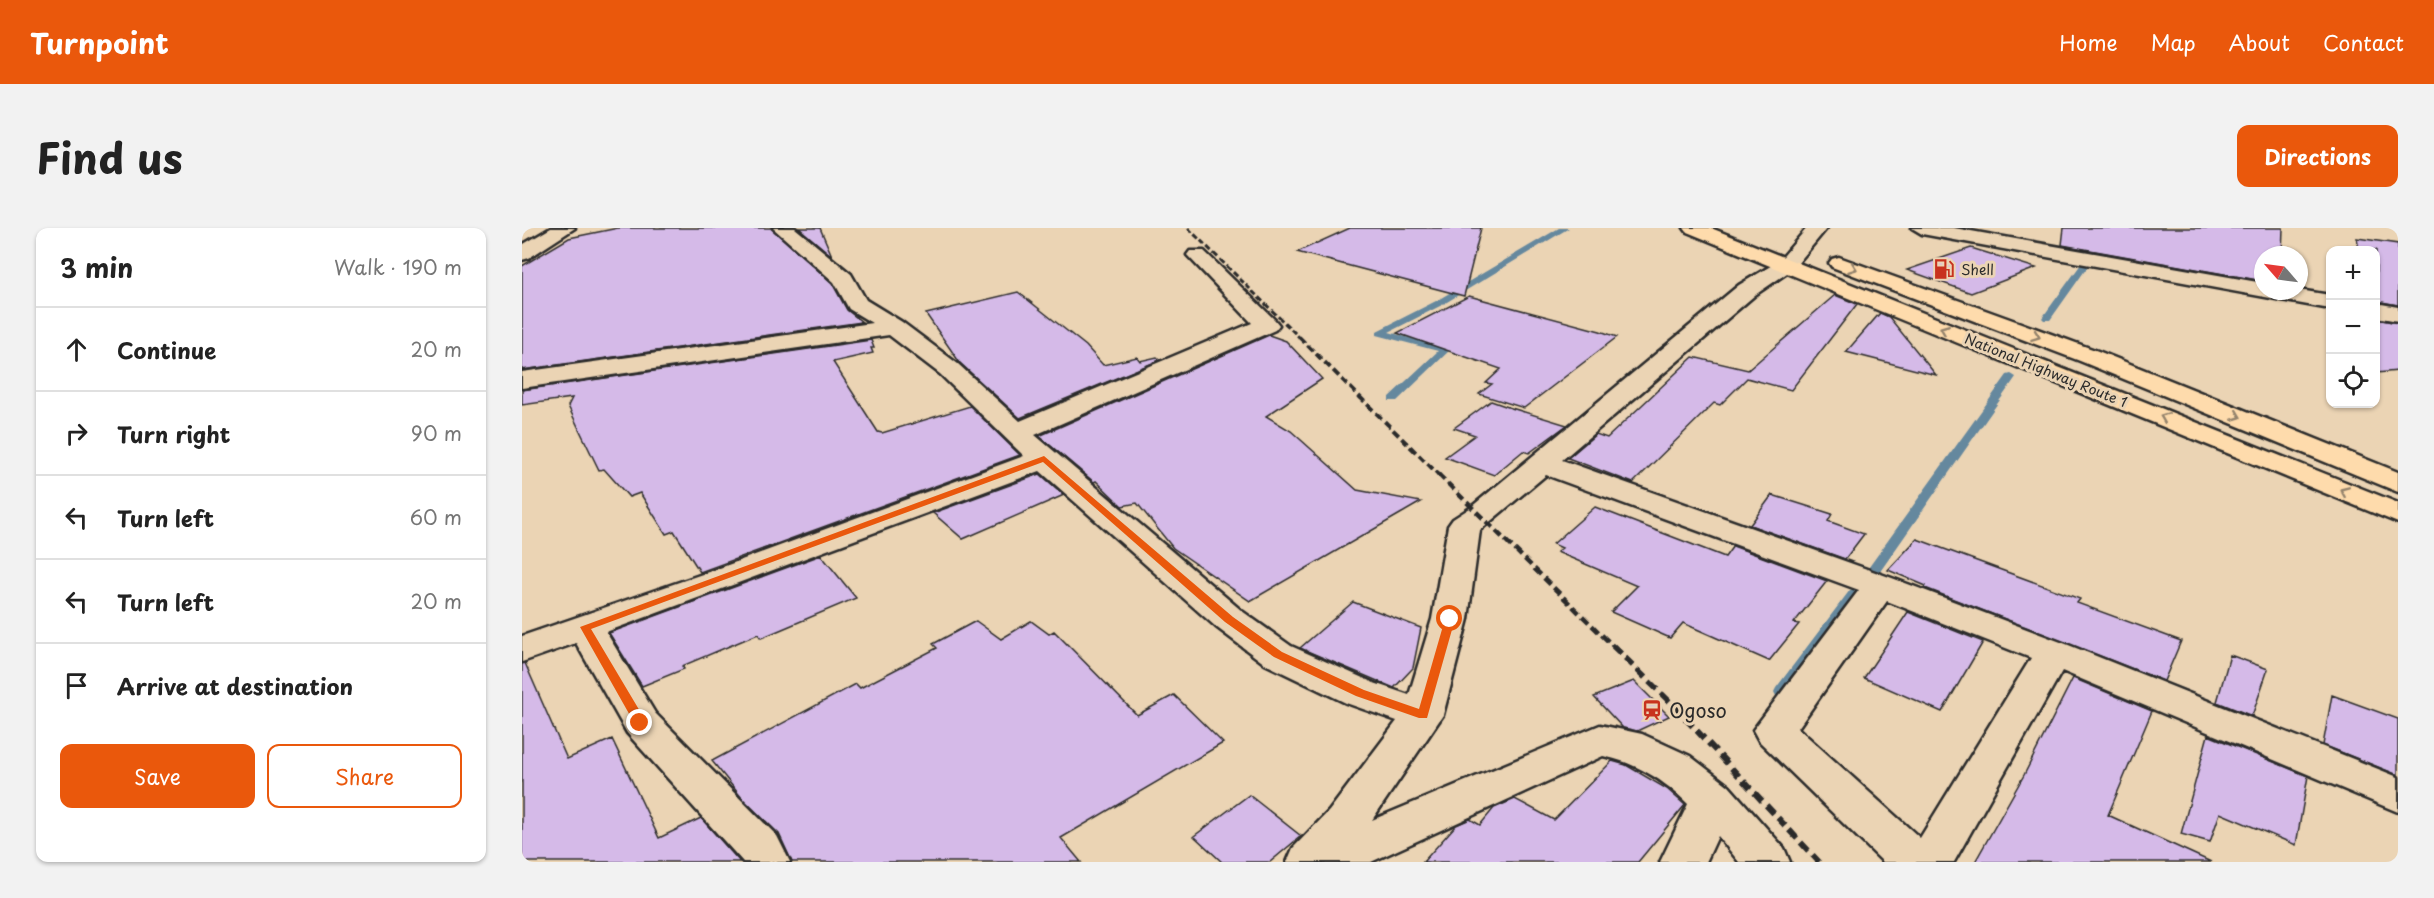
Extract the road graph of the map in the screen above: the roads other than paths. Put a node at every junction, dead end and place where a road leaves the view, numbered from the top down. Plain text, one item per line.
1 (783, 228) edge
2 (1694, 228) edge
3 (1817, 228) edge
4 (1922, 228) edge
5 (560, 231) edge
6 (522, 234) edge
7 (1787, 251) junction
8 (522, 254) edge
9 (1197, 255) dead end
10 (2254, 288) edge
11 (2308, 298) edge
12 (2326, 301) edge
13 (2380, 311) edge
14 (2398, 314) edge
15 (894, 327) junction
16 (522, 380) edge
17 (1018, 432) junction
18 (1044, 459) junction
19 (1541, 463) junction
20 (2398, 483) edge
21 (2398, 514) edge
22 (1880, 586) junction
23 (585, 627) junction
24 (522, 649) edge
25 (2053, 653) junction
26 (1423, 715) junction
27 (2398, 795) edge
28 (1713, 798) junction
29 (767, 862) edge
30 (1310, 862) edge
31 (1324, 862) edge
32 (1683, 862) edge
33 (1767, 862) edge
34 (1914, 862) edge
35 (1930, 862) edge

1 - 15 street
2 - 7 highway, National Highway Route 1
3 - 7 street
4 - 10 street
5 - 6 street
5 - 8 street
7 - 19 street
7 -> 20 highway, National Highway Route 1
21 -> 7 highway, National Highway Route 1
9 - 17 street
11 - 12 street
13 - 14 street
15 - 16 street
15 - 17 street
17 - 18 street
18 - 23 street
18 - 26 street
19 - 22 street
19 - 26 street
22 - 25 street
22 - 34 street
23 - 24 street
23 - 29 street
25 - 27 street
25 - 35 street
26 - 30 street
28 - 31 street
28 - 32 street
28 - 33 street

